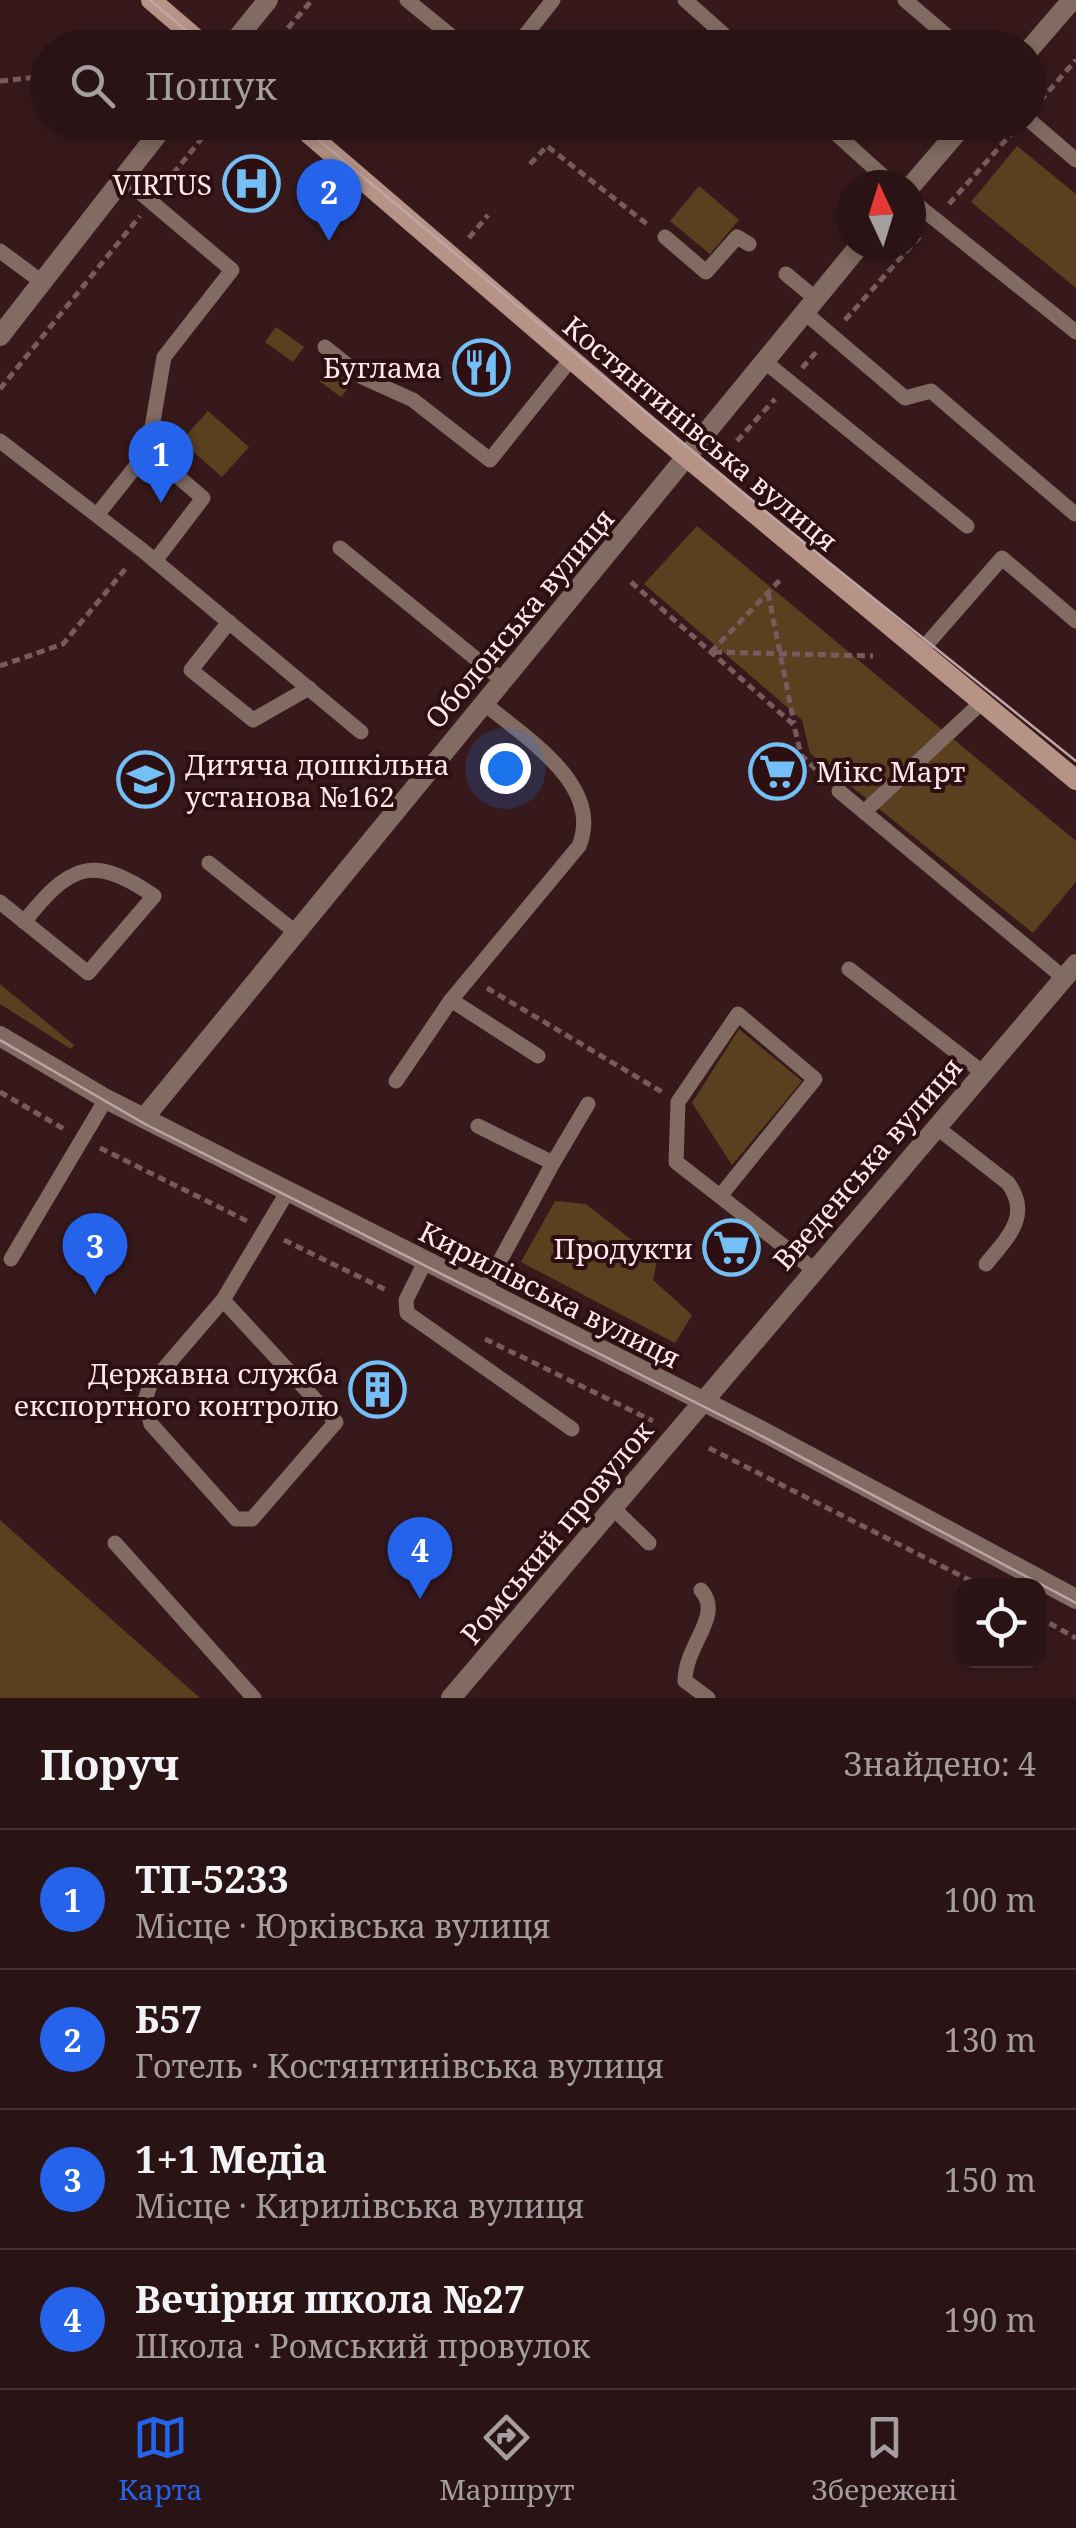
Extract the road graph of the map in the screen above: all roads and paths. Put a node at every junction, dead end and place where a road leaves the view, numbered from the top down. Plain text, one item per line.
1 (151, 0) edge
2 (268, 0) edge
3 (312, 0) edge
4 (408, 0) edge
5 (554, 0) edge
6 (685, 0) edge
7 (904, 0) edge
8 (1072, 0) edge
9 (186, 30) edge
10 (244, 30) edge
11 (286, 30) edge
12 (444, 30) edge
13 (530, 30) edge
14 (718, 30) edge
15 (939, 30) edge
16 (1046, 30) edge
17 (1076, 60) edge
18 (30, 78) edge
19 (0, 81) edge
20 (1046, 96) edge
21 (1046, 133) edge
22 (153, 140) edge
23 (201, 140) edge
24 (316, 140) edge
25 (843, 140) edge
26 (951, 140) edge
27 (1006, 140) edge
28 (1076, 160) edge
29 (530, 164) dead end
30 (876, 170) edge
31 (925, 170) edge
32 (123, 178) junction
33 (151, 202) junction
34 (926, 212) edge
35 (488, 215) dead end
36 (935, 220) junction
37 (664, 236) joint
38 (469, 238) dead end
39 (749, 244) dead end
40 (0, 250) edge
41 (847, 260) edge
42 (786, 274) dead end
43 (42, 282) junction
44 (809, 305) junction
45 (1076, 332) edge
46 (831, 335) junction
47 (0, 336) edge
48 (324, 348) dead end
49 (571, 360) junction
50 (764, 361) junction
51 (790, 382) junction
52 (0, 388) edge
53 (0, 441) edge
54 (736, 441) dead end
55 (148, 451) junction
56 (687, 458) junction
57 (98, 514) junction
58 (1075, 514) edge
59 (967, 526) dead end
60 (340, 548) dead end
61 (149, 555) junction
62 (780, 580) dead end
63 (631, 582) dead end
64 (768, 593) junction
65 (1076, 621) edge
66 (229, 622) junction
67 (711, 652) junction
68 (920, 652) junction
69 (780, 654) junction
70 (873, 656) dead end
71 (0, 666) edge
72 (502, 680) junction
73 (309, 688) junction
74 (484, 703) junction
75 (981, 703) junction
76 (794, 725) junction
77 (361, 732) dead end
78 (1076, 780) edge
79 (839, 791) joint
80 (864, 812) junction
81 (209, 864) dead end
82 (0, 902) edge
83 (24, 922) junction
84 (294, 931) junction
85 (848, 969) dead end
86 (1070, 971) edge
87 (470, 978) junction
88 (452, 1000) junction
89 (0, 1036) edge
90 (538, 1056) dead end
91 (982, 1072) junction
92 (396, 1081) dead end
93 (0, 1092) edge
94 (106, 1099) junction
95 (678, 1102) junction
96 (588, 1104) dead end
97 (144, 1118) junction
98 (478, 1126) dead end
99 (935, 1126) junction
100 (82, 1139) junction
101 (553, 1163) junction
102 (288, 1190) junction
103 (721, 1195) junction
104 (263, 1230) junction
105 (11, 1258) dead end
106 (424, 1262) junction
107 (986, 1264) dead end
108 (813, 1269) junction
109 (483, 1292) junction
110 (222, 1300) junction
111 (406, 1300) junction
112 (475, 1334) dead end
113 (701, 1400) junction
114 (653, 1421) dead end
115 (572, 1429) dead end
116 (709, 1448) dead end
117 (614, 1509) junction
118 (115, 1543) dead end
119 (649, 1543) dead end
120 (965, 1578) edge
121 (701, 1590) dead end
122 (1076, 1599) edge
123 (1046, 1621) edge
124 (1076, 1638) edge
125 (254, 1698) edge
126 (451, 1698) edge
127 (708, 1698) edge

1 - 9 main road
2 - 10 street
3 - 11 path
4 - 12 lane
5 - 13 lane
6 - 14 lane
7 - 15 lane
8 - 16 street
17 - 20 path
18 - 19 path
21 - 28 lane
22 - 32 street
23 - 33 path
24 - 49 main road, Костянтинівська вулиця
25 - 30 lane
26 - 31 street
27 - 36 path
29 - 37 path
32 - 33 lane
32 - 43 street
33 - 52 path
33 - 55 lane
34 - 36 lane
35 - 38 path
36 - 45 lane
36 - 46 path
37 - 39 lane
40 - 43 lane
41 - 44 street, Оболонська вулиця
42 - 44 lane
43 - 47 street
44 - 46 lane
44 - 50 street, Оболонська вулиця
46 - 51 path
46 - 58 lane
48 - 49 lane
49 - 56 main road, Костянтинівська вулиця
50 - 51 lane
50 - 56 street, Оболонська вулиця
51 - 54 path
51 - 59 lane
53 - 57 lane
55 - 57 lane
55 - 61 lane
56 - 68 main road, Костянтинівська вулиця
56 - 72 street, Оболонська вулиця
57 - 61 lane
60 - 72 lane
61 - 66 lane
61 - 71 path
62 - 64 path
63 - 67 path
64 - 67 path
64 - 69 path
65 - 68 lane
66 - 73 lane
66 - 73 lane
67 - 69 path
67 - 76 path
68 - 75 main road, Костянтинівська вулиця
69 - 70 path
69 - 76 path
72 - 74 street, Оболонська вулиця
73 - 77 lane
74 - 84 street, Оболонська вулиця
74 - 87 lane
75 - 78 main road, Костянтинівська вулиця
75 - 80 lane
76 - 79 path
79 - 80 lane
80 - 86 lane
81 - 84 lane
82 - 83 lane
83 - 83 lane
84 - 97 street, Оболонська вулиця
85 - 91 lane
86 - 91 street, Введенська вулиця
87 - 88 lane
87 - 95 path
88 - 90 lane
88 - 92 lane
89 - 94 street, Кирилівська вулиця
91 - 99 street, Введенська вулиця
93 - 100 path
94 - 97 street, Кирилівська вулиця
94 - 100 lane
95 - 103 lane
95 - 103 lane
96 - 101 lane
97 - 102 street, Кирилівська вулиця
98 - 101 lane
99 - 107 lane
99 - 108 street, Введенська вулиця
100 - 104 path
100 - 105 lane
101 - 109 lane
102 - 104 lane
102 - 106 street, Кирилівська вулиця
103 - 108 lane
104 - 110 lane
104 - 111 path
106 - 109 street, Кирилівська вулиця
106 - 111 lane
108 - 113 street, Введенська вулиця
109 - 113 street, Кирилівська вулиця
110 - 110 lane
111 - 115 lane
112 - 114 path
113 - 117 street, Ромський провулок
113 - 122 street, Кирилівська вулиця
116 - 120 path
117 - 119 lane
117 - 126 street, Ромський провулок
118 - 125 lane
121 - 127 lane
123 - 124 path

